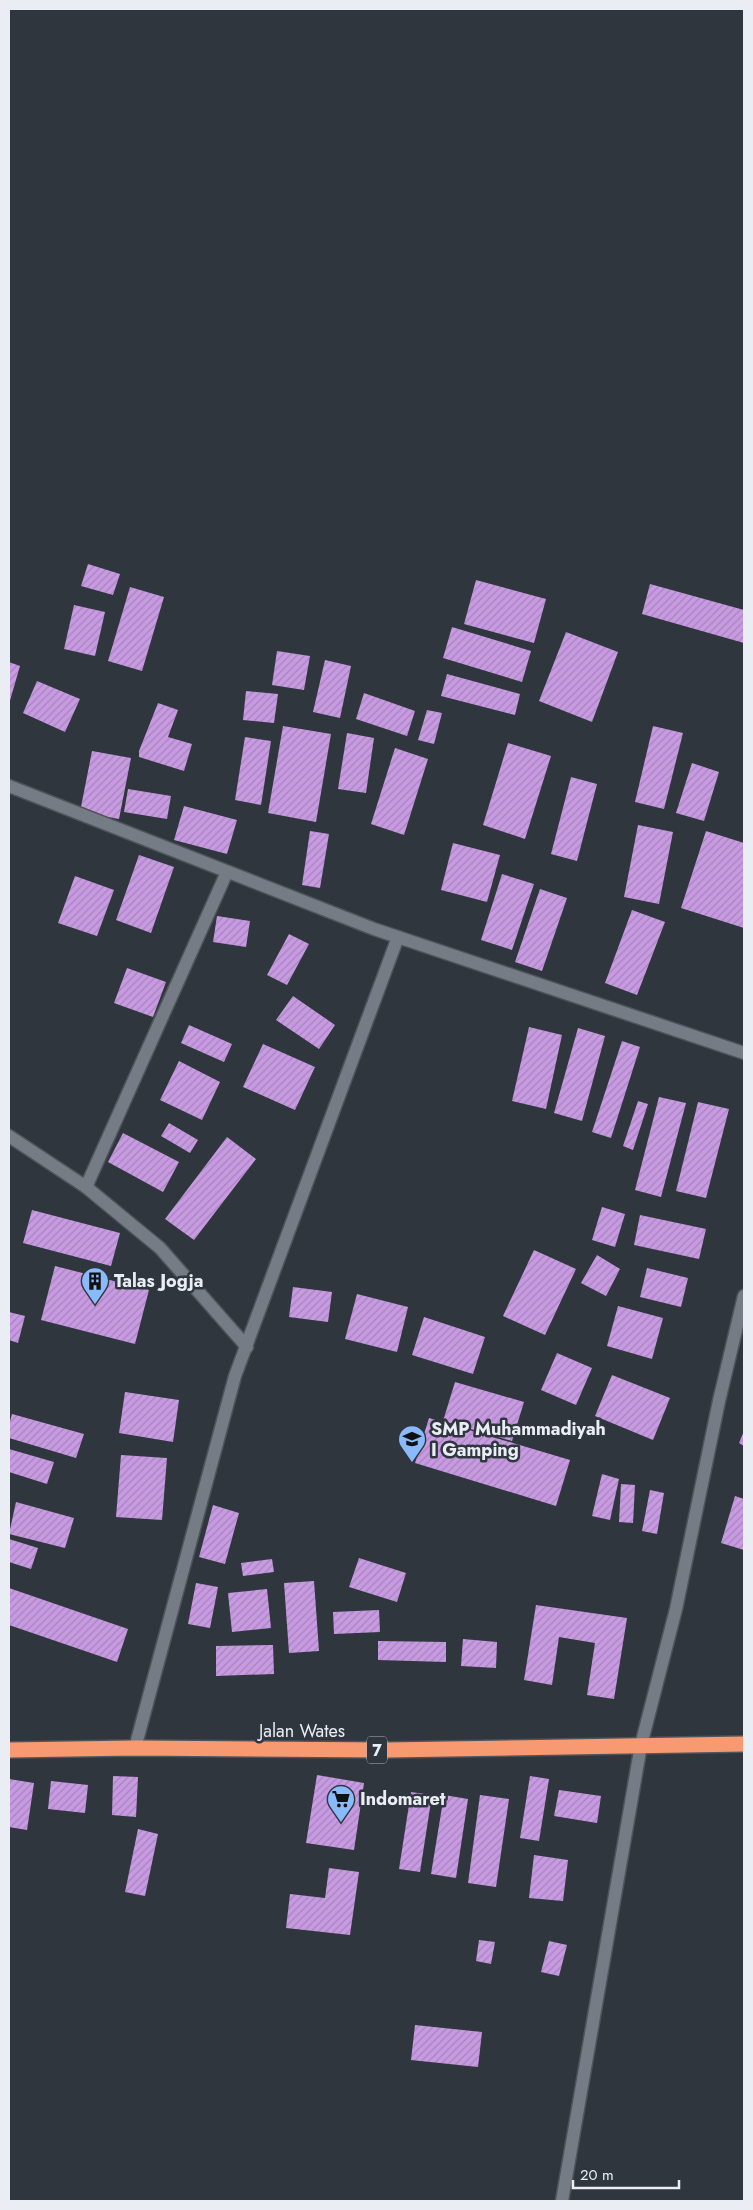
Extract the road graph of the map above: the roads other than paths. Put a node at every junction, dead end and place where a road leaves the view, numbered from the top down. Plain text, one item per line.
1 (9, 786) edge
2 (227, 872) junction
3 (398, 937) junction
4 (744, 1053) edge
5 (9, 1136) edge
6 (86, 1187) junction
7 (744, 1296) edge
8 (246, 1347) junction
9 (744, 1744) edge
10 (641, 1745) junction
11 (135, 1748) junction
12 (9, 1750) edge
13 (562, 2201) edge

1 - 2 street
2 - 3 street
2 - 6 street
3 - 4 street
3 - 8 street
5 - 6 street
6 - 8 street
7 - 10 street
8 - 11 street
9 - 10 highway, Jalan Wates / 7
10 - 11 highway, Jalan Wates / 7
10 - 13 street
11 - 12 highway, Jalan Wates / 7

